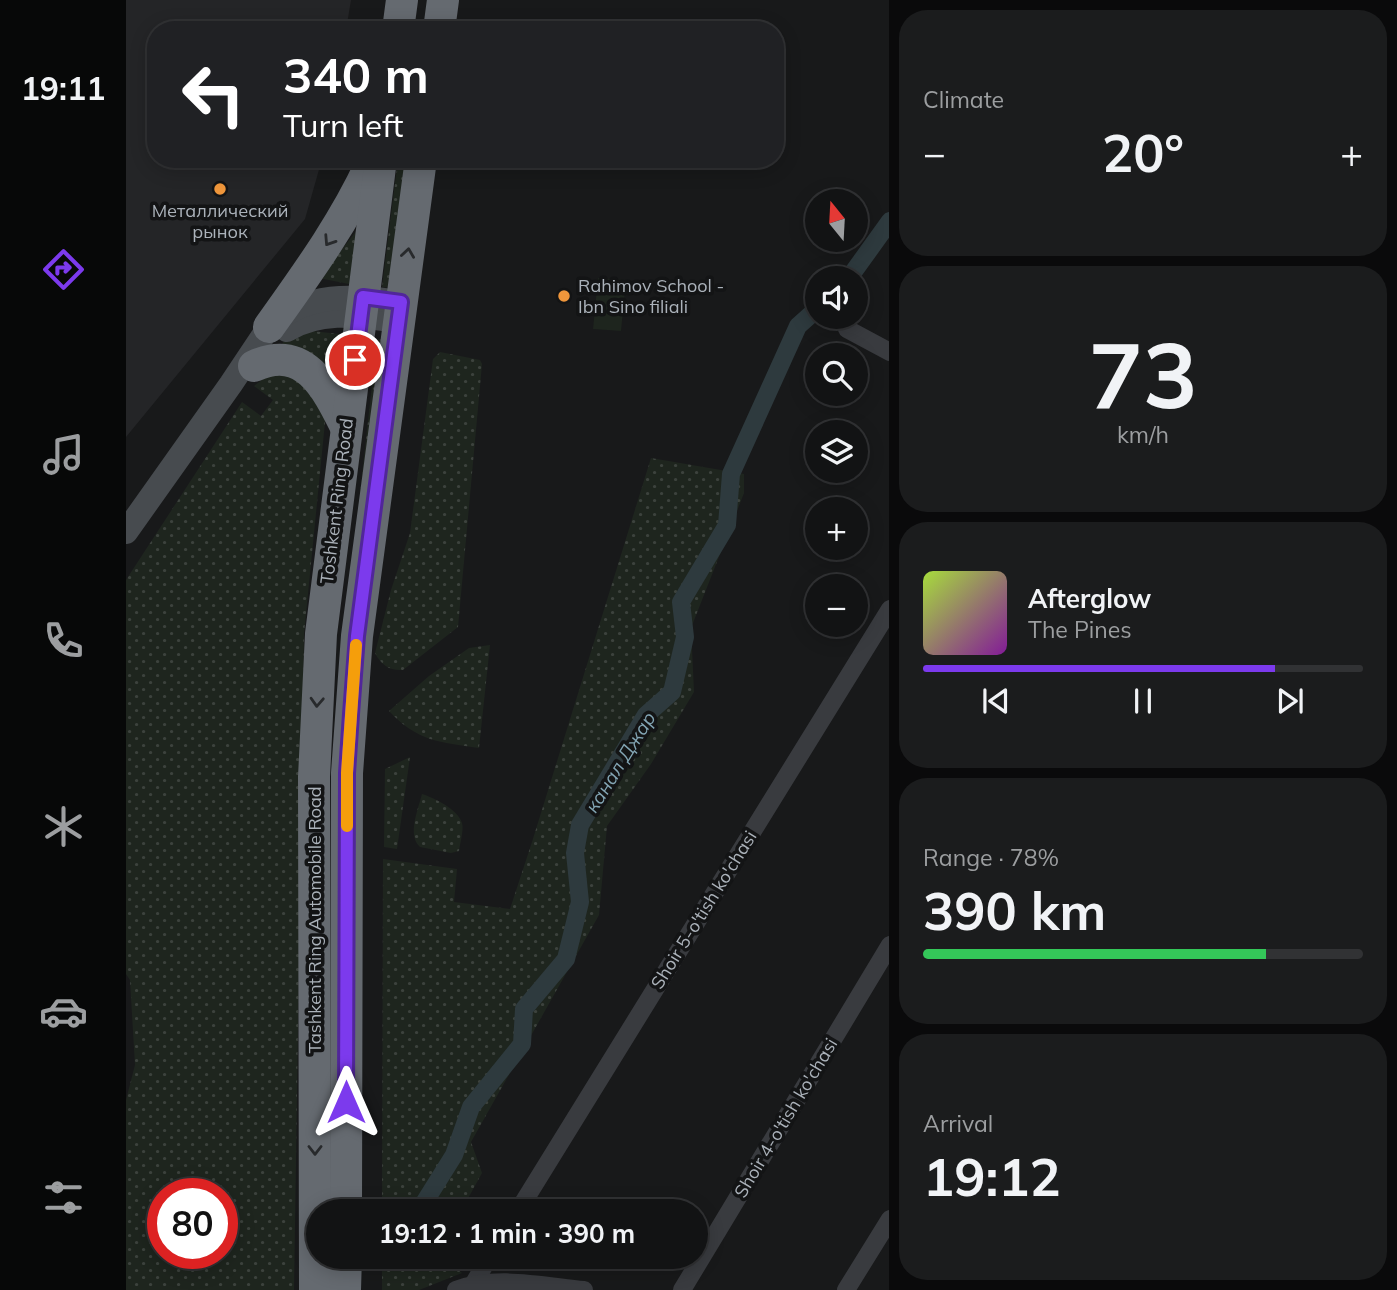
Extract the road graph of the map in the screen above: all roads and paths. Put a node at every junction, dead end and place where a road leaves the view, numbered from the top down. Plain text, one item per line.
1 (402, 0) edge
2 (443, 0) edge
3 (399, 21) edge
4 (440, 21) edge
5 (369, 168) edge
6 (380, 168) edge
7 (420, 168) edge
8 (362, 307) junction
9 (400, 312) junction
10 (269, 327) junction
11 (847, 329) dead end
12 (889, 351) edge
13 (254, 366) junction
14 (346, 427) junction
15 (126, 532) edge
16 (126, 548) edge
17 (889, 611) edge
18 (321, 634) junction
19 (357, 636) junction
20 (889, 947) edge
21 (346, 1199) edge
22 (525, 1199) edge
23 (889, 1221) edge
24 (346, 1269) edge
25 (482, 1269) edge
26 (474, 1283) junction
27 (316, 1290) edge
28 (345, 1290) edge
29 (456, 1290) edge
30 (584, 1290) edge
31 (682, 1290) edge
32 (846, 1290) edge

1 - 3 highway
2 - 4 highway
5 -> 10 highway
6 - 8 highway, Toshkent Ring Road
9 -> 7 highway, Tashkent Ring Automobile Road
8 - 9 main road
8 - 10 main road
8 - 13 main road
8 - 14 highway, Toshkent Ring Road
9 - 19 highway, Tashkent Ring Automobile Road
10 - 15 main road
11 - 12 street
13 - 14 highway
13 - 16 main road
14 - 18 highway, Toshkent Ring Road
17 - 22 street, Shoir 5-o'tish ko'chasi
18 - 19 highway
18 -> 27 highway, Tashkent Ring Automobile Road
19 - 21 highway, Tashkent Ring Automobile Road
20 - 31 street, Shoir 4-o'tish ko'chasi
23 - 32 street
24 - 28 highway
25 - 26 street
26 - 29 street
26 - 30 street

